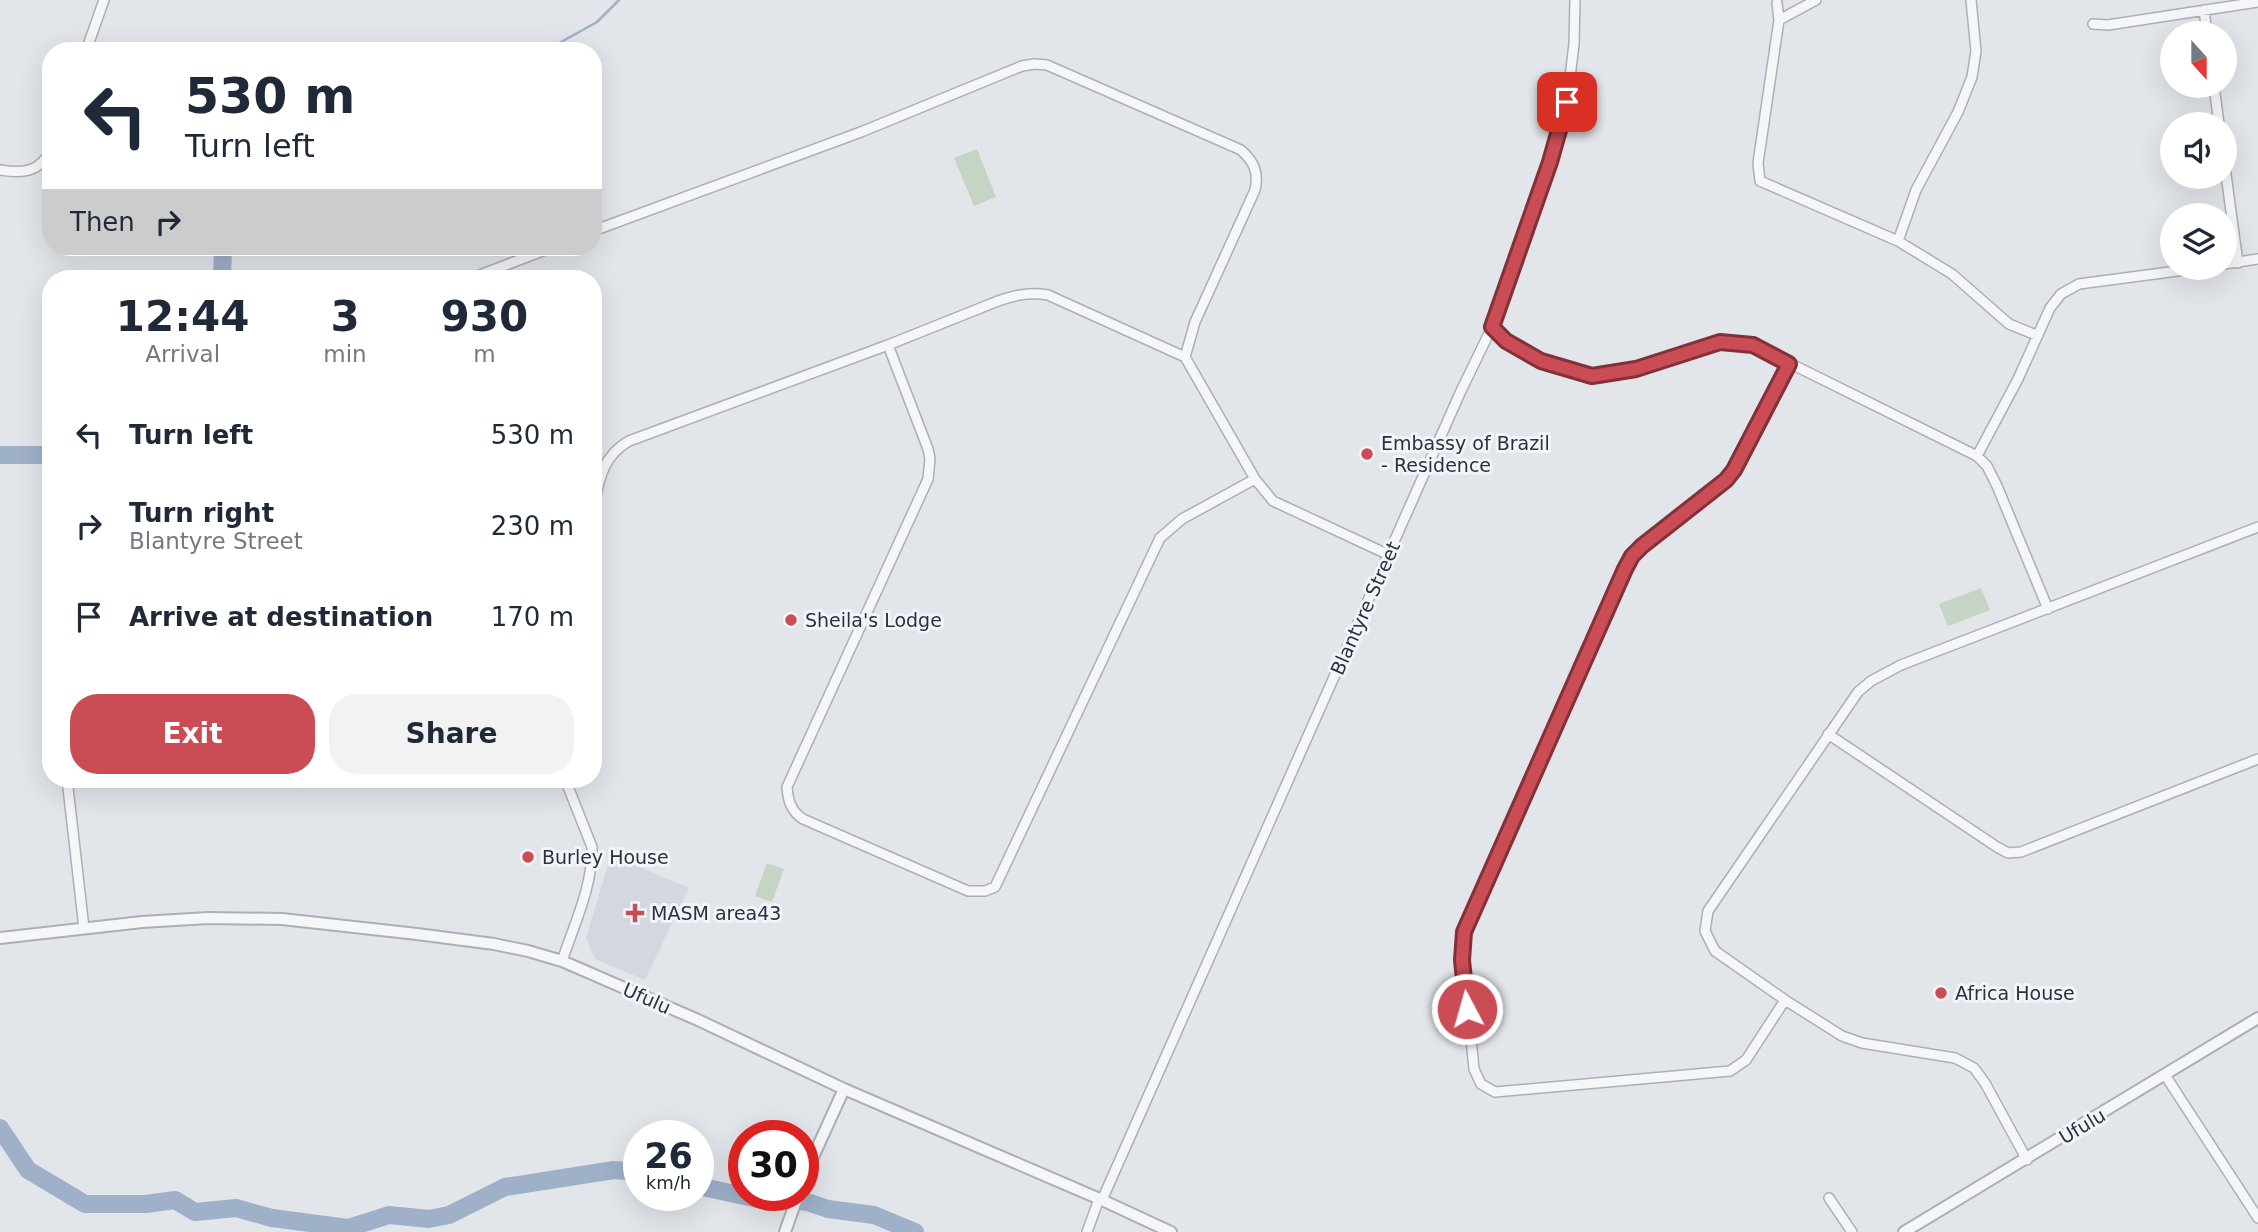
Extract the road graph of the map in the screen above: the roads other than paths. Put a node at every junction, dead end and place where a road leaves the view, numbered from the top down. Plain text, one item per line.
1 (104, 0) edge
2 (1575, 0) edge
3 (1816, 0) edge
4 (1971, 0) edge
5 (2258, 2) edge
6 (1777, 3) dead end
7 (2204, 10) junction
8 (1779, 20) junction
9 (2205, 21) edge
10 (2093, 24) dead end
11 (89, 42) edge
12 (42, 163) edge
13 (0, 170) edge
14 (2228, 189) edge
15 (602, 228) edge
16 (1898, 241) junction
17 (529, 256) edge
18 (2258, 260) edge
19 (2238, 262) joint
20 (493, 270) edge
21 (2160, 273) edge
22 (1492, 327) junction
23 (2036, 335) junction
24 (888, 345) junction
25 (1185, 357) junction
26 (1789, 364) junction
27 (1977, 457) junction
28 (602, 475) edge
29 (1255, 479) junction
30 (2258, 527) edge
31 (1389, 555) junction
32 (2048, 609) junction
33 (1828, 734) junction
34 (2258, 759) edge
35 (68, 788) edge
36 (569, 788) edge
37 (84, 928) junction
38 (0, 938) edge
39 (562, 961) junction
40 (1785, 1000) junction
41 (2258, 1018) edge
42 (2165, 1075) junction
43 (844, 1089) junction
44 (819, 1144) edge
45 (2027, 1160) junction
46 (1829, 1198) dead end
47 (1101, 1199) junction
48 (793, 1211) edge
49 (2258, 1218) edge
50 (785, 1232) edge
51 (1087, 1232) edge
52 (1171, 1232) edge
53 (1852, 1232) edge
54 (1904, 1232) edge

1 - 11 street
2 - 22 street, Blantyre Street
3 - 8 street
4 - 16 street
5 - 7 street
6 - 8 street
7 - 9 street
7 - 10 street
8 - 16 street
12 - 13 street
14 - 19 street
15 - 25 street
16 - 23 street
17 - 20 street
18 - 19 street
21 - 23 street
22 - 26 street
22 - 31 street, Blantyre Street
23 - 27 street
24 - 25 street
24 - 28 street
24 - 29 street
25 - 29 street
26 - 27 street
26 - 40 street
27 - 32 street
29 - 31 street
30 - 32 street
31 - 47 street, Blantyre Street
32 - 33 street
33 - 34 street
33 - 40 street
35 - 37 street
36 - 39 street
37 - 38 street, Ufulu
37 - 39 street, Ufulu
39 - 43 street, Ufulu
40 - 45 street
41 - 42 street, Ufulu
42 - 45 street, Ufulu
42 - 49 street
43 - 44 street
43 - 47 street, Ufulu
45 - 54 street, Ufulu
46 - 53 street
47 - 51 street, Blantyre Street
47 - 52 street, Ufulu
48 - 50 street

